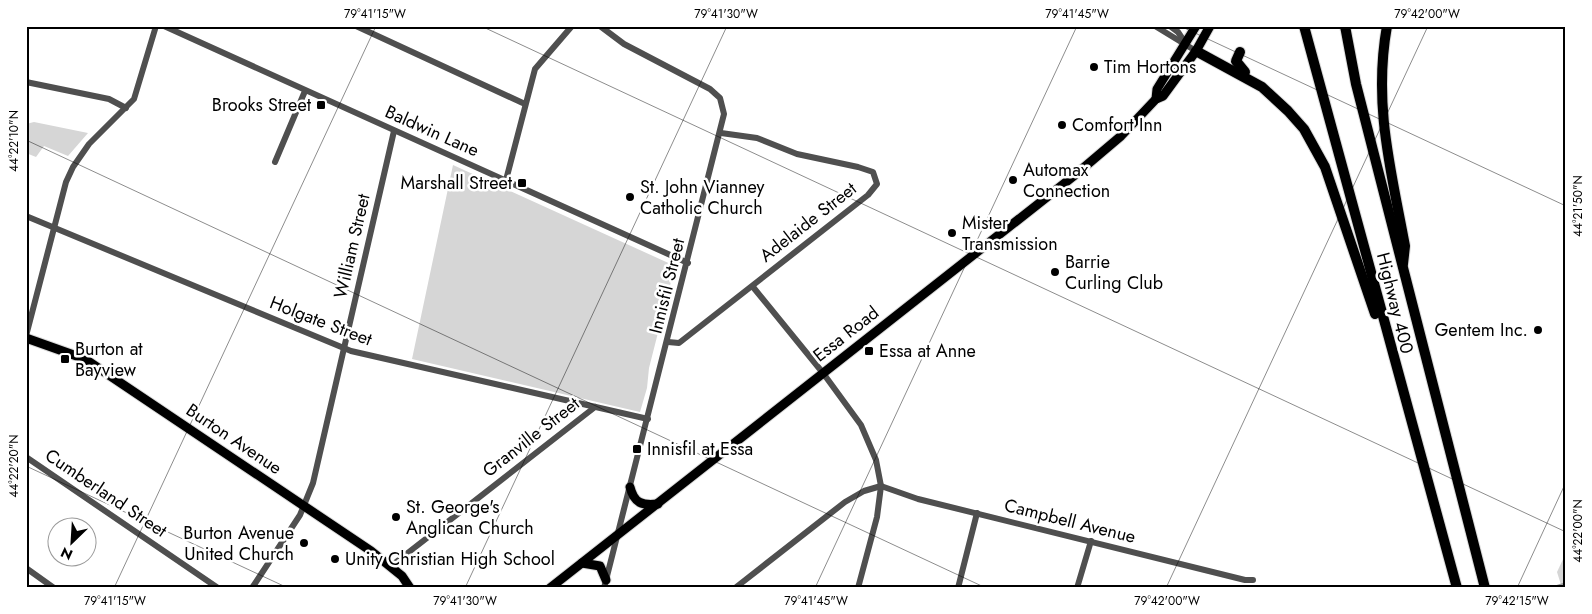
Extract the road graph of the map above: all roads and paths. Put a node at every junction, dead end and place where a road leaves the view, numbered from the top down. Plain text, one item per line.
1 (156, 26) edge
2 (164, 26) edge
3 (356, 26) edge
4 (572, 26) edge
5 (600, 26) edge
6 (916, 26) edge
7 (928, 26) edge
8 (1154, 26) edge
9 (1170, 26) edge
10 (1196, 26) edge
11 (1210, 26) edge
12 (1304, 26) edge
13 (1345, 26) edge
14 (1387, 26) edge
15 (176, 29) edge
16 (1186, 44) junction
17 (1196, 51) junction
18 (1240, 52) dead end
19 (26, 82) edge
20 (1262, 87) junction
21 (305, 91) junction
22 (1156, 99) junction
23 (525, 104) junction
24 (126, 108) junction
25 (394, 131) junction
26 (721, 133) junction
27 (275, 162) dead end
28 (506, 180) junction
29 (26, 216) edge
30 (54, 228) junction
31 (688, 263) junction
32 (1402, 270) junction
33 (752, 287) junction
34 (26, 337) edge
35 (668, 342) junction
36 (344, 349) junction
37 (1395, 366) junction
38 (823, 373) junction
39 (595, 407) junction
40 (648, 419) junction
41 (26, 457) edge
42 (881, 486) junction
43 (630, 487) junction
44 (658, 504) junction
45 (304, 506) junction
46 (977, 513) junction
47 (618, 535) junction
48 (1090, 541) junction
49 (582, 563) junction
50 (391, 566) junction
51 (26, 568) edge
52 (1253, 580) dead end
53 (605, 584) edge
54 (54, 588) edge
55 (218, 588) edge
56 (252, 588) edge
57 (410, 588) edge
58 (550, 588) edge
59 (735, 588) edge
60 (858, 588) edge
61 (958, 588) edge
62 (1077, 588) edge
63 (1457, 588) edge
64 (1485, 588) edge

1 - 24 street
2 - 15 street, Baldwin Lane
3 - 23 street
4 - 23 street
5 - 26 street, Innisfil Street
6 - 7 street
8 - 16 street
9 - 16 street
10 - 16 main road, Essa Road
11 - 17 main road, Essa Road
12 - 37 highway, Highway 400
13 - 32 highway, Highway 400
14 - 32 highway
15 - 21 street, Baldwin Lane
16 - 17 street
16 - 22 main road, Essa Road
17 - 20 highway
17 - 22 main road, Essa Road
18 - 20 highway
19 - 24 street
20 - 37 highway
21 - 25 street, Baldwin Lane
21 - 27 street
22 - 38 main road, Essa Road
23 - 28 street
24 - 30 street
25 - 28 street, Baldwin Lane
25 - 36 street, William Street
26 - 31 street, Innisfil Street
26 - 33 street, Adelaide Street
28 - 31 street, Baldwin Lane
29 - 30 street, Holgate Street
30 - 34 street
30 - 36 street, Holgate Street
31 - 35 street, Innisfil Street
32 - 64 highway, Highway 400
33 - 35 street, Adelaide Street
33 - 38 street
34 - 45 main road, Burton Avenue
35 - 40 street, Innisfil Street
36 - 39 street, Holgate Street
36 - 45 street, William Street
37 - 63 highway, Highway 400
38 - 42 street
38 - 44 main road, Essa Road
39 - 40 street, Holgate Street
39 - 50 street, Granville Street
40 - 43 street, Innisfil Street
41 - 55 street, Cumberland Street
42 - 46 street, Campbell Avenue
42 - 59 street
42 - 60 street
43 - 44 main road
43 - 47 street, Innisfil Street
44 - 47 main road, Essa Road
45 - 50 main road, Burton Avenue
45 - 56 street, William Street
46 - 48 street, Campbell Avenue
46 - 61 street
47 - 49 main road, Essa Road
47 - 53 street, Innisfil Street
48 - 52 street, Campbell Avenue
48 - 62 street
49 - 53 main road
49 - 58 main road, Essa Road
50 - 57 main road, Burton Avenue
51 - 54 street

